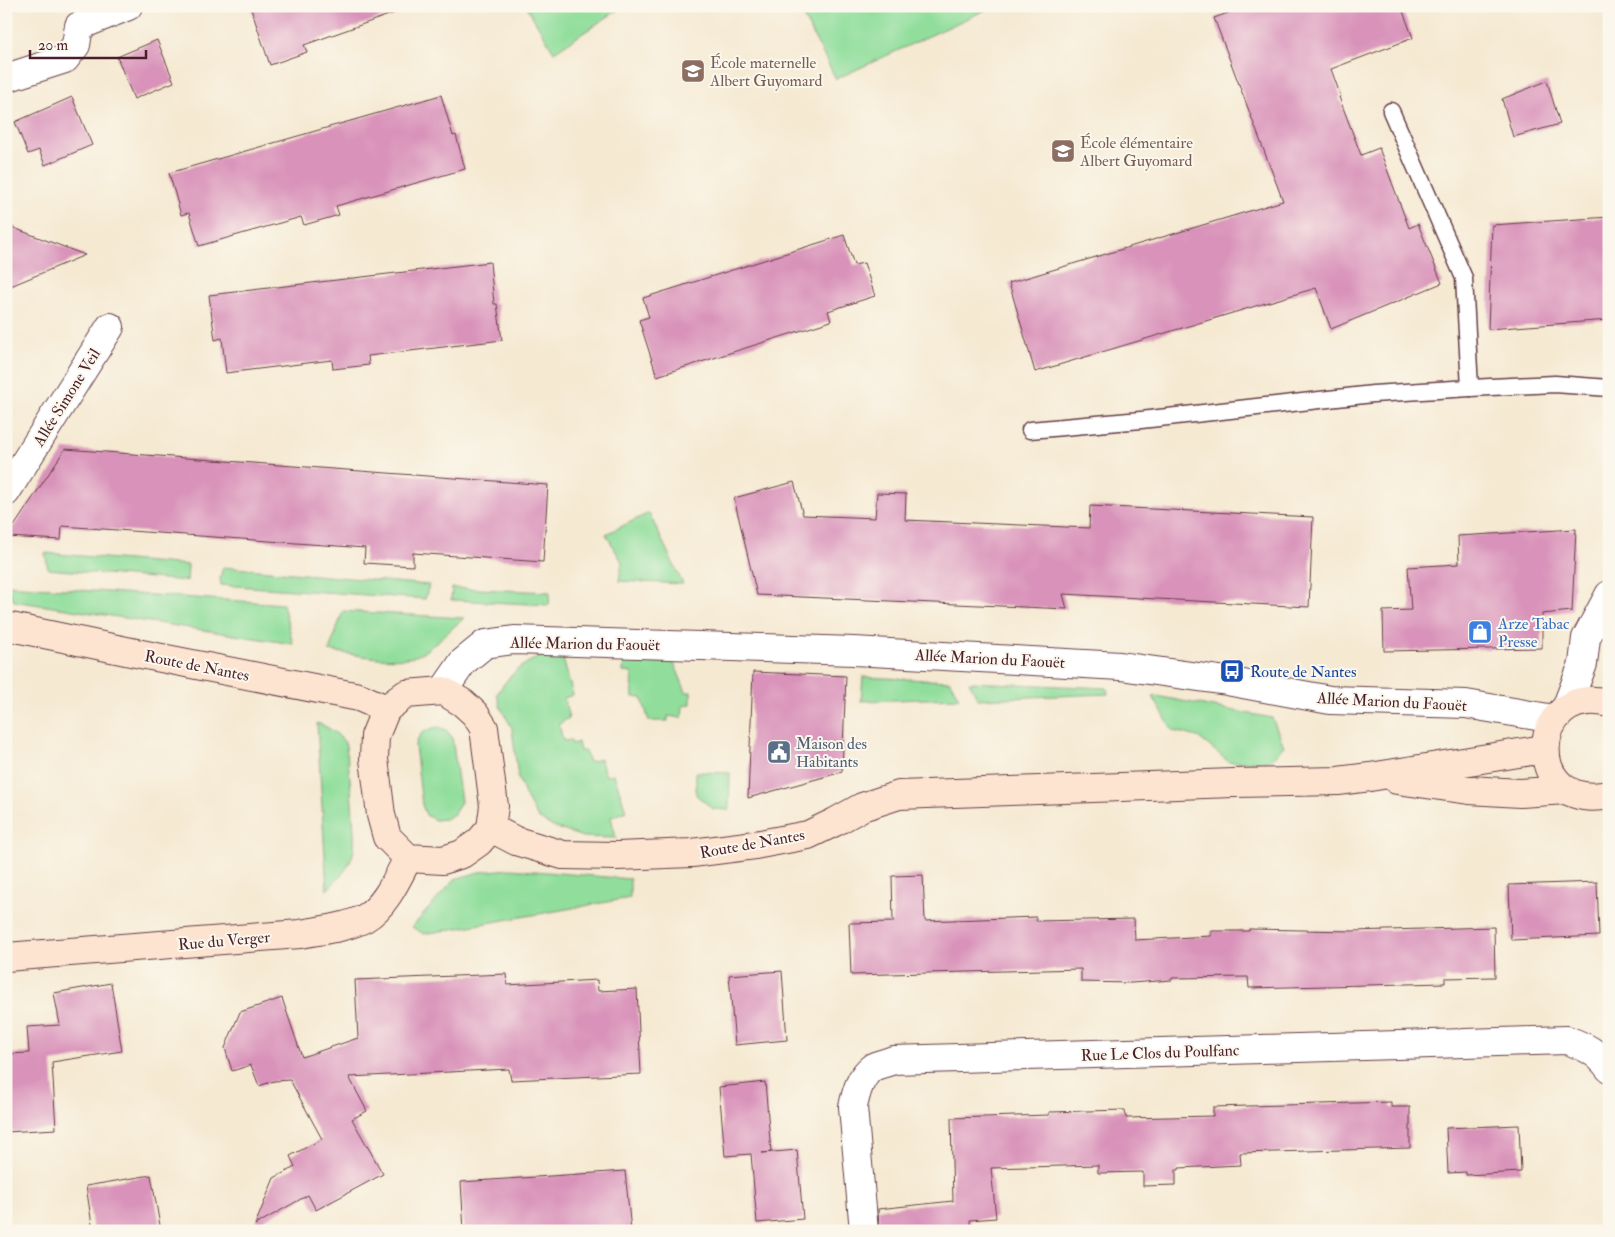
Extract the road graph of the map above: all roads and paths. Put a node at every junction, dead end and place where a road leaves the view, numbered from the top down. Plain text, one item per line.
1 (128, 6) edge
2 (6, 78) edge
3 (1391, 111) dead end
4 (110, 327) dead end
5 (1470, 388) junction
6 (1609, 388) edge
7 (1030, 430) dead end
8 (6, 492) edge
9 (1608, 601) edge
10 (6, 626) edge
11 (443, 691) junction
12 (1609, 703) edge
13 (386, 710) junction
14 (1560, 714) junction
15 (1544, 749) junction
16 (1370, 777) junction
17 (1566, 790) junction
18 (1609, 795) edge
19 (491, 828) junction
20 (408, 858) junction
21 (6, 957) edge
22 (1609, 1068) edge
23 (864, 1231) edge

1 - 2 street
3 - 5 lane
4 - 8 street, Allée Simone Veil
5 - 6 lane
5 - 7 lane
9 - 14 street
10 - 13 main road, Route de Nantes
11 - 13 main road
11 - 14 street, Allée Marion du Faouët
11 - 19 main road
12 - 14 main road
13 - 20 main road
14 - 15 main road
15 - 16 main road, Route de Nantes
15 - 17 main road
16 - 17 main road, Route de Nantes
16 - 19 main road, Route de Nantes
17 - 18 main road
19 - 20 main road
20 - 21 main road, Rue du Verger
22 - 23 street, Rue Le Clos du Poulfanc

